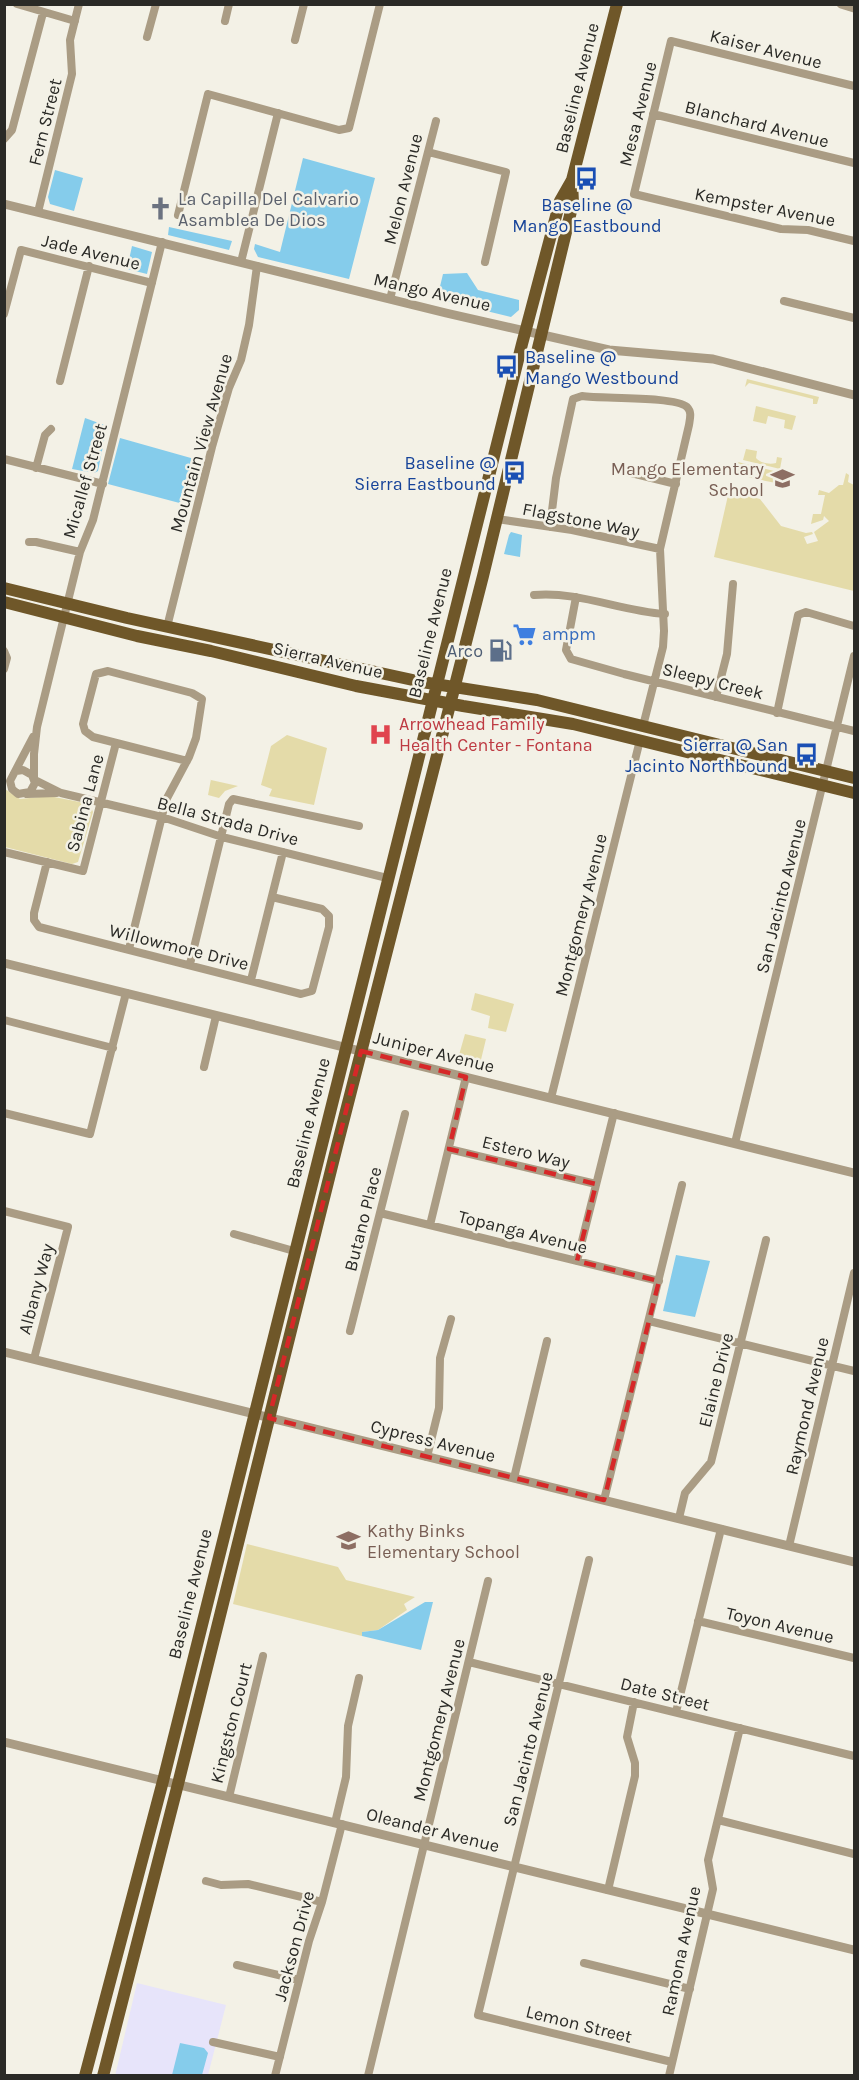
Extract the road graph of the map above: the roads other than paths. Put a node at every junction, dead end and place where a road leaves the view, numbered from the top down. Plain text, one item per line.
1 (17, 4) edge
2 (79, 4) edge
3 (156, 4) edge
4 (229, 4) edge
5 (304, 4) edge
6 (380, 4) edge
7 (617, 4) edge
8 (841, 4) edge
9 (855, 8) edge
10 (43, 13) junction
11 (75, 21) junction
12 (225, 21) dead end
13 (147, 38) dead end
14 (295, 40) dead end
15 (671, 41) joint
16 (855, 86) edge
17 (278, 113) junction
18 (653, 114) junction
19 (436, 121) dead end
20 (4, 139) edge
21 (428, 152) junction
22 (855, 163) edge
23 (572, 180) junction
24 (634, 194) joint
25 (4, 204) edge
26 (38, 212) junction
27 (178, 215) dead end
28 (855, 241) edge
29 (162, 242) junction
30 (241, 262) junction
31 (485, 262) dead end
32 (89, 266) junction
33 (257, 266) junction
34 (152, 283) junction
35 (390, 299) junction
36 (784, 301) dead end
37 (5, 310) edge
38 (855, 318) edge
39 (525, 331) junction
40 (540, 334) junction
41 (60, 381) dead end
42 (855, 395) edge
43 (51, 429) dead end
44 (4, 459) edge
45 (36, 468) junction
46 (615, 469) dead end
47 (103, 484) junction
48 (676, 484) junction
49 (497, 519) junction
50 (550, 527) junction
51 (29, 542) dead end
52 (660, 549) junction
53 (80, 552) junction
54 (734, 584) dead end
55 (4, 588) edge
56 (534, 595) dead end
57 (576, 597) junction
58 (4, 602) edge
59 (68, 603) junction
60 (665, 614) junction
61 (64, 618) junction
62 (855, 626) edge
63 (167, 627) junction
64 (4, 651) edge
65 (855, 656) edge
66 (4, 669) edge
67 (654, 682) junction
68 (435, 684) junction
69 (454, 687) junction
70 (716, 697) junction
71 (431, 700) junction
72 (450, 703) junction
73 (777, 713) junction
74 (643, 726) junction
75 (37, 727) junction
76 (838, 727) junction
77 (855, 731) edge
78 (640, 740) junction
79 (116, 743) junction
80 (187, 761) junction
81 (827, 771) junction
82 (15, 772) junction
83 (4, 774) edge
84 (855, 778) edge
85 (34, 779) junction
86 (824, 785) junction
87 (4, 786) edge
88 (14, 792) junction
89 (62, 793) junction
90 (855, 793) edge
91 (26, 794) junction
92 (101, 803) junction
93 (162, 817) junction
94 (359, 826) dead end
95 (222, 837) junction
96 (283, 852) junction
97 (5, 853) edge
98 (47, 862) junction
99 (387, 878) junction
100 (272, 897) junction
101 (129, 949) junction
102 (4, 963) edge
103 (190, 964) junction
104 (251, 980) junction
105 (126, 993) junction
106 (216, 1016) junction
107 (4, 1020) edge
108 (345, 1047) junction
109 (113, 1048) junction
110 (361, 1051) junction
111 (204, 1067) dead end
112 (466, 1077) junction
113 (552, 1098) junction
114 (4, 1113) edge
115 (614, 1113) junction
116 (405, 1114) dead end
117 (735, 1143) junction
118 (449, 1149) junction
119 (855, 1173) edge
120 (596, 1184) junction
121 (682, 1185) dead end
122 (4, 1211) edge
123 (381, 1213) junction
124 (430, 1225) junction
125 (234, 1234) dead end
126 (766, 1240) dead end
127 (294, 1251) junction
128 (577, 1261) junction
129 (855, 1273) edge
130 (659, 1281) junction
131 (451, 1319) dead end
132 (649, 1321) junction
133 (350, 1331) dead end
134 (548, 1341) dead end
135 (741, 1343) junction
136 (4, 1352) edge
137 (34, 1359) junction
138 (832, 1365) junction
139 (855, 1371) edge
140 (254, 1414) junction
141 (269, 1418) junction
142 (427, 1457) junction
143 (514, 1478) junction
144 (604, 1500) junction
145 (679, 1518) junction
146 (721, 1529) junction
147 (789, 1546) junction
148 (589, 1560) dead end
149 (855, 1562) edge
150 (488, 1581) dead end
151 (698, 1621) junction
152 (264, 1656) dead end
153 (855, 1658) edge
154 (469, 1662) junction
155 (359, 1678) dead end
156 (559, 1684) junction
157 (634, 1702) junction
158 (676, 1712) junction
159 (740, 1728) junction
160 (4, 1742) edge
161 (855, 1756) edge
162 (163, 1781) junction
163 (178, 1784) junction
164 (229, 1797) junction
165 (718, 1820) junction
166 (338, 1824) junction
167 (424, 1845) junction
168 (855, 1854) edge
169 (514, 1867) junction
170 (206, 1881) dead end
171 (608, 1890) junction
172 (322, 1902) junction
173 (708, 1914) junction
174 (855, 1950) edge
175 (584, 1963) dead end
176 (237, 1965) dead end
177 (299, 1980) junction
178 (690, 1989) junction
179 (478, 2015) joint
180 (213, 2042) dead end
181 (280, 2057) junction
182 (672, 2062) junction
183 (85, 2076) edge
184 (103, 2076) edge
185 (275, 2076) edge
186 (368, 2076) edge
187 (669, 2076) edge

1 - 10 street
2 - 11 street, Fern Street
3 - 13 street
4 - 12 street
5 - 14 street
6 - 17 street
7 - 23 main road, Baseline Avenue
8 - 9 street
10 - 11 street
10 - 20 street
11 - 26 street, Fern Street
15 - 16 street, Kaiser Avenue
15 - 18 street, Mesa Avenue
17 - 27 street
17 - 30 street
18 - 22 street, Blanchard Avenue
18 - 24 street, Mesa Avenue
19 - 21 street, Melon Avenue
21 - 31 street
21 - 35 street, Melon Avenue
23 - 39 main road, Baseline Avenue
23 - 40 main road, Baseline Avenue
24 - 28 street, Kempster Avenue
25 - 26 street, Mango Avenue
26 - 29 street, Mango Avenue
29 - 30 street, Mango Avenue
29 - 34 street, Micallef Street
30 - 33 street, Mango Avenue
32 - 34 street, Jade Avenue
32 - 37 street, Jade Avenue
32 - 41 street
33 - 35 street, Mango Avenue
33 - 63 street, Mountain View Avenue
34 - 47 street, Micallef Street
35 - 39 street, Mango Avenue
36 - 38 street
39 - 40 street, Mango Avenue
39 - 68 main road, Baseline Avenue
40 - 42 street, Mango Avenue
40 - 49 main road, Baseline Avenue
43 - 45 street
44 - 45 street
45 - 47 street
46 - 48 street
47 - 53 street, Micallef Street
48 - 50 street
48 - 52 street
49 - 50 street, Flagstone Way
49 - 69 main road, Baseline Avenue
50 - 52 street, Flagstone Way
51 - 53 street
52 - 60 street
53 - 59 street, Micallef Street
54 - 70 street
55 - 59 main road, Sierra Avenue
56 - 57 street
57 - 60 street
57 - 67 street, Sleepy Creek
58 - 61 main road, Sierra Avenue
59 - 61 street, Micallef Street
59 - 63 main road, Sierra Avenue
60 - 67 street
61 - 71 main road, Sierra Avenue
61 - 75 street, Micallef Street
62 - 73 street
63 - 68 main road, Sierra Avenue
64 - 66 street
65 - 76 street, San Jacinto Avenue
67 - 70 street, Sleepy Creek
67 - 74 street
68 - 69 main road, Sierra Avenue
68 - 71 main road, Baseline Avenue
69 - 72 main road, Baseline Avenue
69 - 74 main road, Sierra Avenue
70 - 73 street, Sleepy Creek
71 - 72 main road, Sierra Avenue
71 - 99 main road, Baseline Avenue
72 - 78 main road, Sierra Avenue
72 - 110 main road, Baseline Avenue
73 - 76 street, Sleepy Creek
74 - 81 main road, Sierra Avenue
75 - 82 street, Micallef Street
75 - 85 street, Micallef Street
76 - 77 street, Sleepy Creek
76 - 81 street, San Jacinto Avenue
78 - 86 main road, Sierra Avenue
78 - 113 street, Montgomery Avenue
79 - 80 street
79 - 80 street
79 - 92 street, Sabina Lane
80 - 93 street
81 - 84 main road, Sierra Avenue
81 - 86 street, San Jacinto Avenue
82 - 83 street
82 - 85 street
82 - 88 street
85 - 89 street, Bella Strada Drive
85 - 91 street
86 - 90 main road, Sierra Avenue
86 - 117 street, San Jacinto Avenue
87 - 88 street
88 - 91 street
89 - 91 street, Bella Strada Drive
89 - 92 street, Bella Strada Drive
92 - 93 street, Bella Strada Drive
92 - 98 street, Sabina Lane
93 - 95 street, Bella Strada Drive
93 - 101 street
94 - 95 street
95 - 96 street, Bella Strada Drive
95 - 103 street
96 - 99 street, Bella Strada Drive
96 - 100 street
97 - 98 street
98 - 101 street, Willowmore Drive
99 - 108 main road, Baseline Avenue
100 - 104 street
100 - 104 street, Willowmore Drive
101 - 103 street, Willowmore Drive
102 - 105 street, Juniper Avenue
103 - 104 street, Willowmore Drive
105 - 106 street, Juniper Avenue
105 - 109 street
106 - 108 street, Juniper Avenue
106 - 111 street
107 - 109 street
108 - 110 street, Juniper Avenue
108 - 127 main road, Baseline Avenue
109 - 114 street
110 - 112 street, Juniper Avenue
110 - 141 main road, Baseline Avenue
112 - 113 street, Juniper Avenue
112 - 118 street
113 - 115 street, Juniper Avenue
115 - 117 street, Juniper Avenue
115 - 120 street
116 - 123 street, Butano Place
117 - 119 street, Juniper Avenue
118 - 120 street, Estero Way
118 - 124 street
120 - 128 street
121 - 130 street
122 - 137 street, Albany Way
123 - 124 street, Topanga Avenue
123 - 133 street, Butano Place
124 - 128 street, Topanga Avenue
125 - 127 street
126 - 135 street, Elaine Drive
127 - 140 main road, Baseline Avenue
128 - 130 street, Topanga Avenue
129 - 138 street, Raymond Avenue
130 - 132 street
131 - 142 street
132 - 135 street
132 - 144 street
134 - 143 street
135 - 138 street
135 - 145 street, Elaine Drive
136 - 137 street, Cypress Avenue
137 - 140 street, Cypress Avenue
138 - 139 street
138 - 147 street, Raymond Avenue
140 - 141 street, Cypress Avenue
140 - 162 main road, Baseline Avenue
141 - 142 street, Cypress Avenue
141 - 163 main road, Baseline Avenue
142 - 143 street, Cypress Avenue
143 - 144 street, Cypress Avenue
144 - 145 street, Cypress Avenue
145 - 146 street, Cypress Avenue
146 - 147 street, Cypress Avenue
146 - 151 street
147 - 149 street, Cypress Avenue
148 - 156 street, San Jacinto Avenue
150 - 154 street, Montgomery Avenue
151 - 153 street, Toyon Avenue
151 - 158 street
152 - 164 street, Kingston Court
154 - 156 street, Date Street
154 - 167 street, Montgomery Avenue
155 - 166 street, Jackson Drive
156 - 157 street, Date Street
156 - 169 street, San Jacinto Avenue
157 - 158 street, Date Street
157 - 171 street
158 - 159 street, Date Street
159 - 161 street, Date Street
159 - 165 street, Ramona Avenue
160 - 162 street, Oleander Avenue
162 - 163 street, Oleander Avenue
162 - 183 main road, Baseline Avenue
163 - 164 street, Oleander Avenue
163 - 184 main road, Baseline Avenue
164 - 166 street, Oleander Avenue
165 - 168 street
165 - 173 street, Ramona Avenue
166 - 167 street, Oleander Avenue
166 - 172 street, Jackson Drive
167 - 169 street, Oleander Avenue
167 - 186 street, Montgomery Avenue
169 - 171 street, Oleander Avenue
169 - 179 street, San Jacinto Avenue
170 - 172 street
171 - 173 street, Oleander Avenue
172 - 177 street, Jackson Drive
173 - 174 street, Oleander Avenue
173 - 178 street, Ramona Avenue
175 - 178 street
176 - 177 street
177 - 181 street, Jackson Drive
178 - 182 street, Ramona Avenue
179 - 182 street, Lemon Street
180 - 181 street
181 - 185 street, Jackson Drive
182 - 187 street, Ramona Avenue

